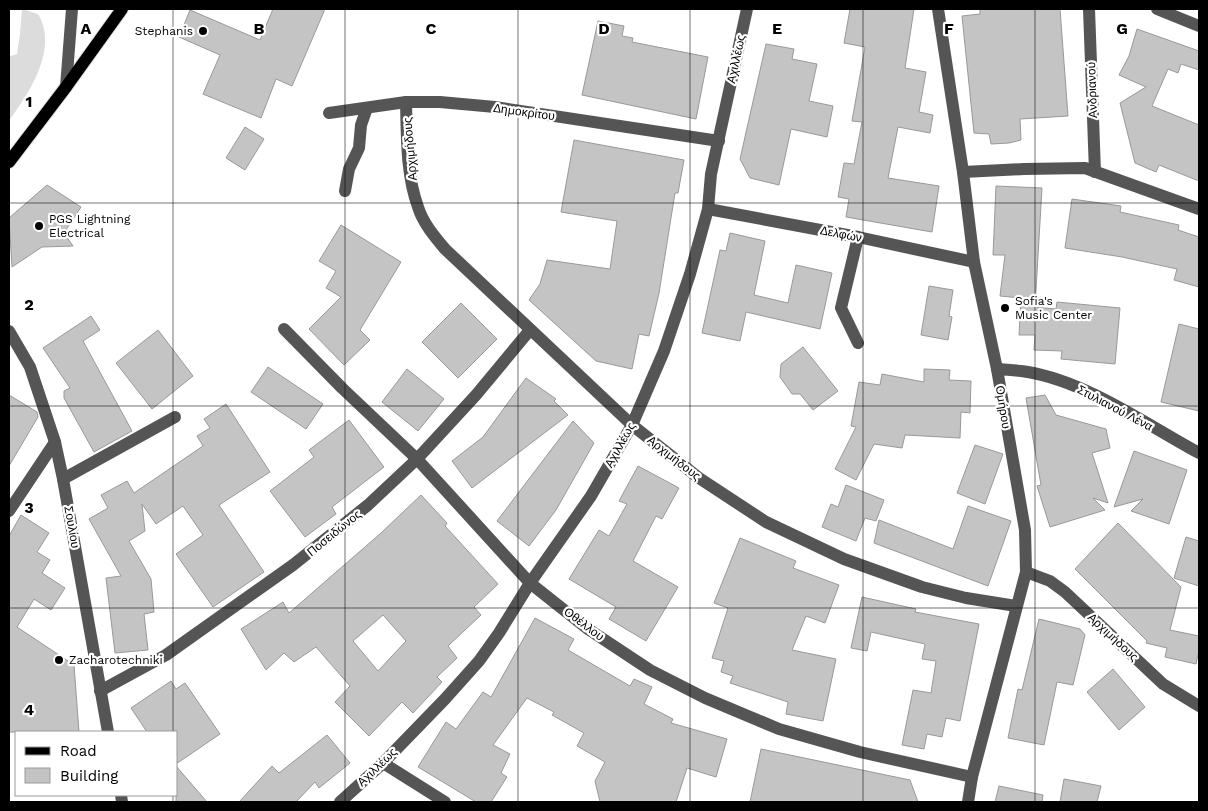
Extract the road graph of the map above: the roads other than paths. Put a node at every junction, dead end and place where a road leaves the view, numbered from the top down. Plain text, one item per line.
1 (72, 9) edge
2 (122, 9) edge
3 (746, 9) edge
4 (938, 9) edge
5 (1089, 9) edge
6 (1158, 9) edge
7 (1199, 26) edge
8 (66, 87) junction
9 (406, 102) junction
10 (367, 108) junction
11 (329, 113) dead end
12 (718, 141) junction
13 (9, 162) edge
14 (963, 172) junction
15 (1096, 172) junction
16 (345, 191) dead end
17 (708, 209) junction
18 (1199, 209) edge
19 (858, 237) junction
20 (974, 262) junction
21 (284, 329) dead end
22 (530, 330) junction
23 (9, 331) edge
24 (858, 343) dead end
25 (997, 369) junction
26 (175, 417) dead end
27 (632, 425) junction
28 (55, 442) junction
29 (1199, 453) edge
30 (417, 459) junction
31 (63, 479) junction
32 (9, 511) edge
33 (1026, 572) junction
34 (530, 583) junction
35 (1016, 606) junction
36 (100, 691) junction
37 (1199, 706) edge
38 (108, 731) edge
39 (383, 762) junction
40 (972, 777) junction
41 (340, 802) edge
42 (445, 802) edge
43 (968, 802) edge

1 - 8 street
2 - 8 main road
3 - 12 street, Αχιλλέως
4 - 14 street, Ομήρου
5 - 15 street, Ανδριανού
6 - 7 street
8 - 13 main road
9 - 10 street, Δημοκρίτου
9 - 12 street, Δημοκρίτου
9 - 22 street, Αρχιμήδους
10 - 11 street, Δημοκρίτου
10 - 16 street
12 - 17 street, Αχιλλέως
14 - 15 street
14 - 20 street, Ομήρου
15 - 18 street
17 - 19 street, Δελφών
17 - 27 street, Αχιλλέως
19 - 20 street, Δελφών
19 - 24 street
20 - 25 street, Ομήρου
21 - 30 street, Οθέλλου
22 - 27 street, Αρχιμήδους
22 - 30 street, Ποσειδώνος
23 - 28 street, Σουλίου
25 - 29 street, Στυλιανού Λένα
25 - 33 street, Ομήρου
26 - 31 street
27 - 34 street, Αχιλλέως
27 - 35 street, Αρχιμήδους
28 - 31 street, Σουλίου
28 - 32 street
30 - 34 street, Οθέλλου
30 - 36 street, Ποσειδώνος
31 - 36 street, Σουλίου
33 - 35 street, Ομήρου
33 - 37 street, Αρχιμήδους
34 - 39 street, Αχιλλέως
34 - 40 street, Οθέλλου
35 - 40 street, Ομήρου
36 - 38 street, Σουλίου
39 - 41 street, Αχιλλέως
39 - 42 street
40 - 43 street, Ομήρου

